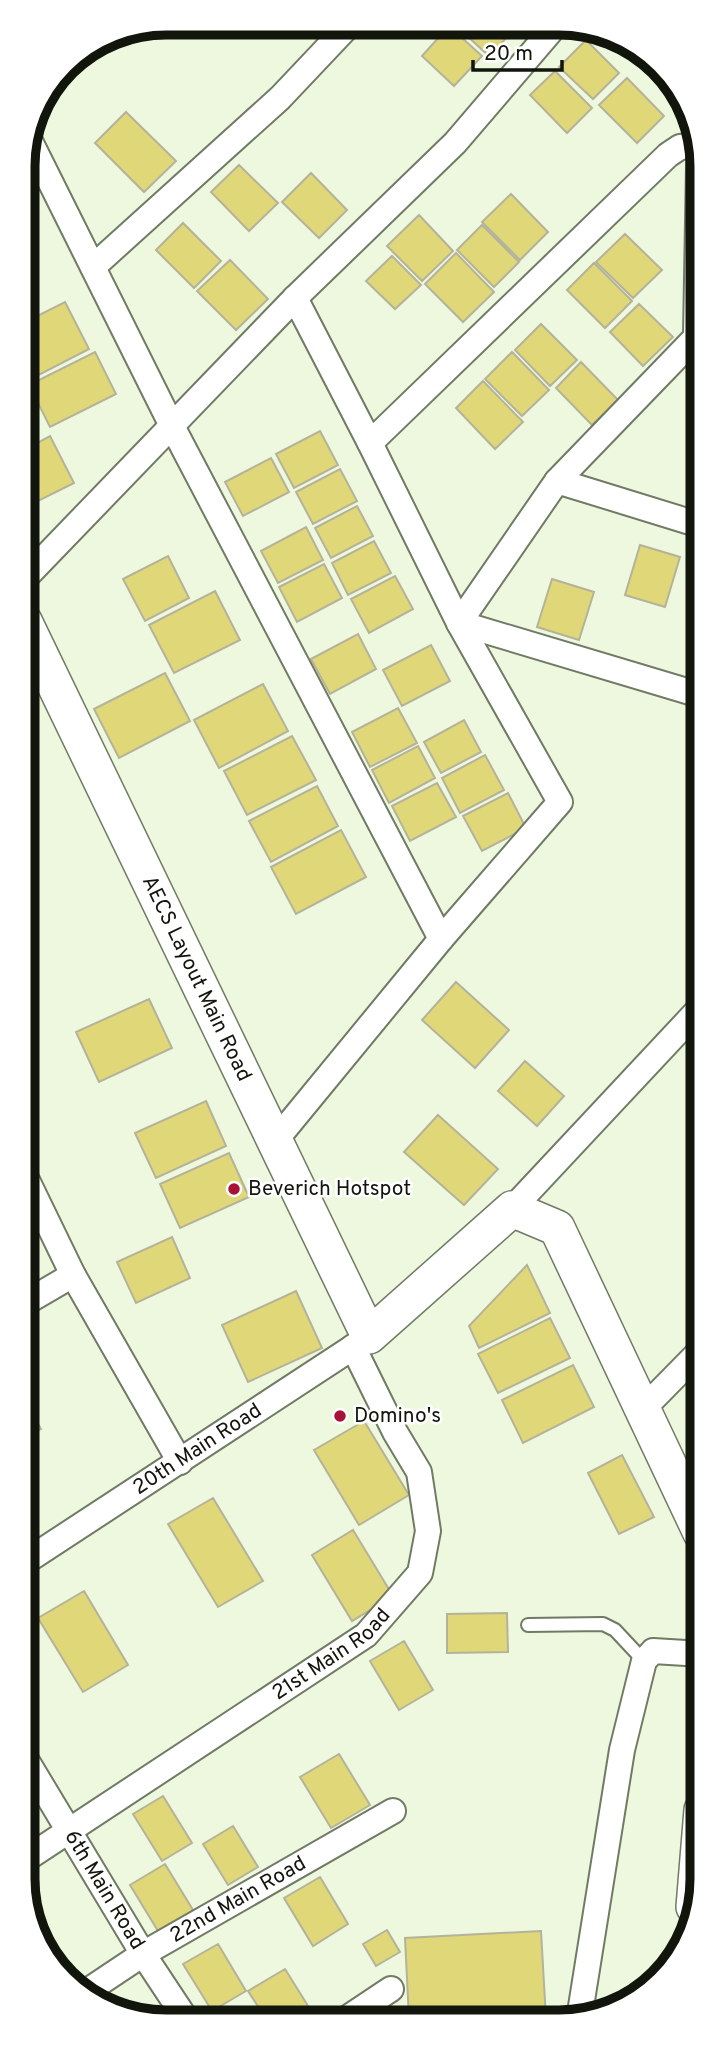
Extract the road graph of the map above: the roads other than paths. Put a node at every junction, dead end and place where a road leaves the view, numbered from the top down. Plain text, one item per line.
1 (340, 35) edge
2 (548, 35) edge
3 (688, 146) edge
4 (36, 153) edge
5 (93, 267) junction
6 (295, 298) junction
7 (690, 343) edge
8 (172, 426) junction
9 (370, 443) junction
10 (557, 481) junction
11 (690, 522) edge
12 (35, 568) edge
13 (459, 623) junction
14 (35, 644) edge
15 (690, 692) edge
16 (441, 939) junction
17 (690, 1018) edge
18 (275, 1141) junction
19 (35, 1198) edge
20 (512, 1209) junction
21 (73, 1275) junction
22 (35, 1297) edge
23 (361, 1342) junction
24 (690, 1361) edge
25 (643, 1409) junction
26 (180, 1462) junction
27 (690, 1510) edge
28 (35, 1556) edge
29 (528, 1625) dead end
30 (690, 1653) edge
31 (644, 1661) junction
32 (35, 1775) edge
33 (393, 1811) dead end
34 (69, 1831) junction
35 (35, 1853) edge
36 (143, 1954) junction
37 (93, 1987) edge
38 (391, 1989) dead end
39 (581, 2008) edge
40 (179, 2010) edge
41 (361, 2010) edge

1 - 5 street
2 - 6 street
3 - 9 street
4 - 5 street
5 - 8 street
6 - 8 street
6 - 9 street
7 - 10 street
8 - 12 street
8 - 16 street
9 - 13 street
10 - 11 street
10 - 13 street
13 - 15 street
13 - 16 street
14 - 18 street, AECS Layout Main Road
16 - 18 street
17 - 20 street
18 - 23 street, AECS Layout Main Road
19 - 21 street
20 - 23 street
20 - 25 street
21 - 22 street
21 - 26 street
23 - 26 street, 20th Main Road
23 - 34 street, 21st Main Road
24 - 25 street
25 - 27 street
26 - 28 street, 20th Main Road
29 - 31 lane
30 - 31 street
31 - 39 street
32 - 34 street, 6th Main Road
33 - 36 street, 22nd Main Road
34 - 35 street, 21st Main Road
34 - 36 street, 6th Main Road
36 - 37 street, 22nd Main Road
36 - 40 street, 6th Main Road
38 - 41 street

